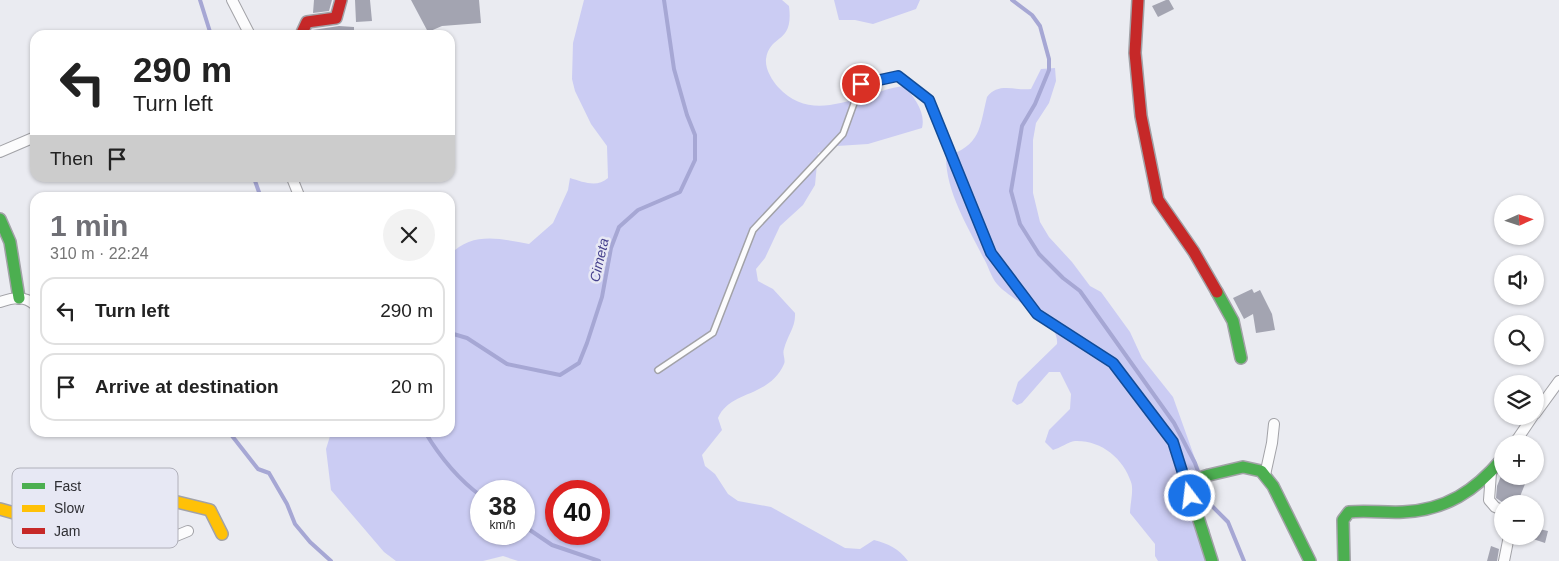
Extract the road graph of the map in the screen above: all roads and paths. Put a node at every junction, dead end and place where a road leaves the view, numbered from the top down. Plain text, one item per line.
1 (232, 0) edge
2 (341, 0) edge
3 (1138, 0) edge
4 (247, 30) edge
5 (303, 30) edge
6 (30, 139) edge
7 (0, 152) edge
8 (0, 219) edge
9 (19, 298) junction
10 (30, 301) edge
11 (0, 302) edge
12 (1241, 358) dead end
13 (658, 370) dead end
14 (1559, 381) edge
15 (1544, 401) edge
16 (1274, 424) dead end
17 (1494, 469) edge
18 (1491, 473) junction
19 (1265, 475) junction
20 (1189, 490) junction
21 (178, 502) edge
22 (1494, 505) edge
23 (0, 509) edge
24 (12, 513) edge
25 (188, 531) dead end
26 (222, 534) dead end
27 (178, 535) edge
28 (1507, 545) edge
29 (1212, 561) edge
30 (1310, 561) edge
31 (1344, 561) edge
32 (1504, 561) edge

1 - 4 street
2 - 5 street
3 - 12 street
6 - 7 street
8 - 9 street
9 - 10 street
9 - 11 street
13 - 20 lane
14 - 15 street
16 - 19 street
17 - 18 street
18 - 22 street
18 - 31 street
19 - 20 street
19 - 30 street
20 - 29 street
21 - 26 street
23 - 24 street
25 - 27 street
28 - 32 street

